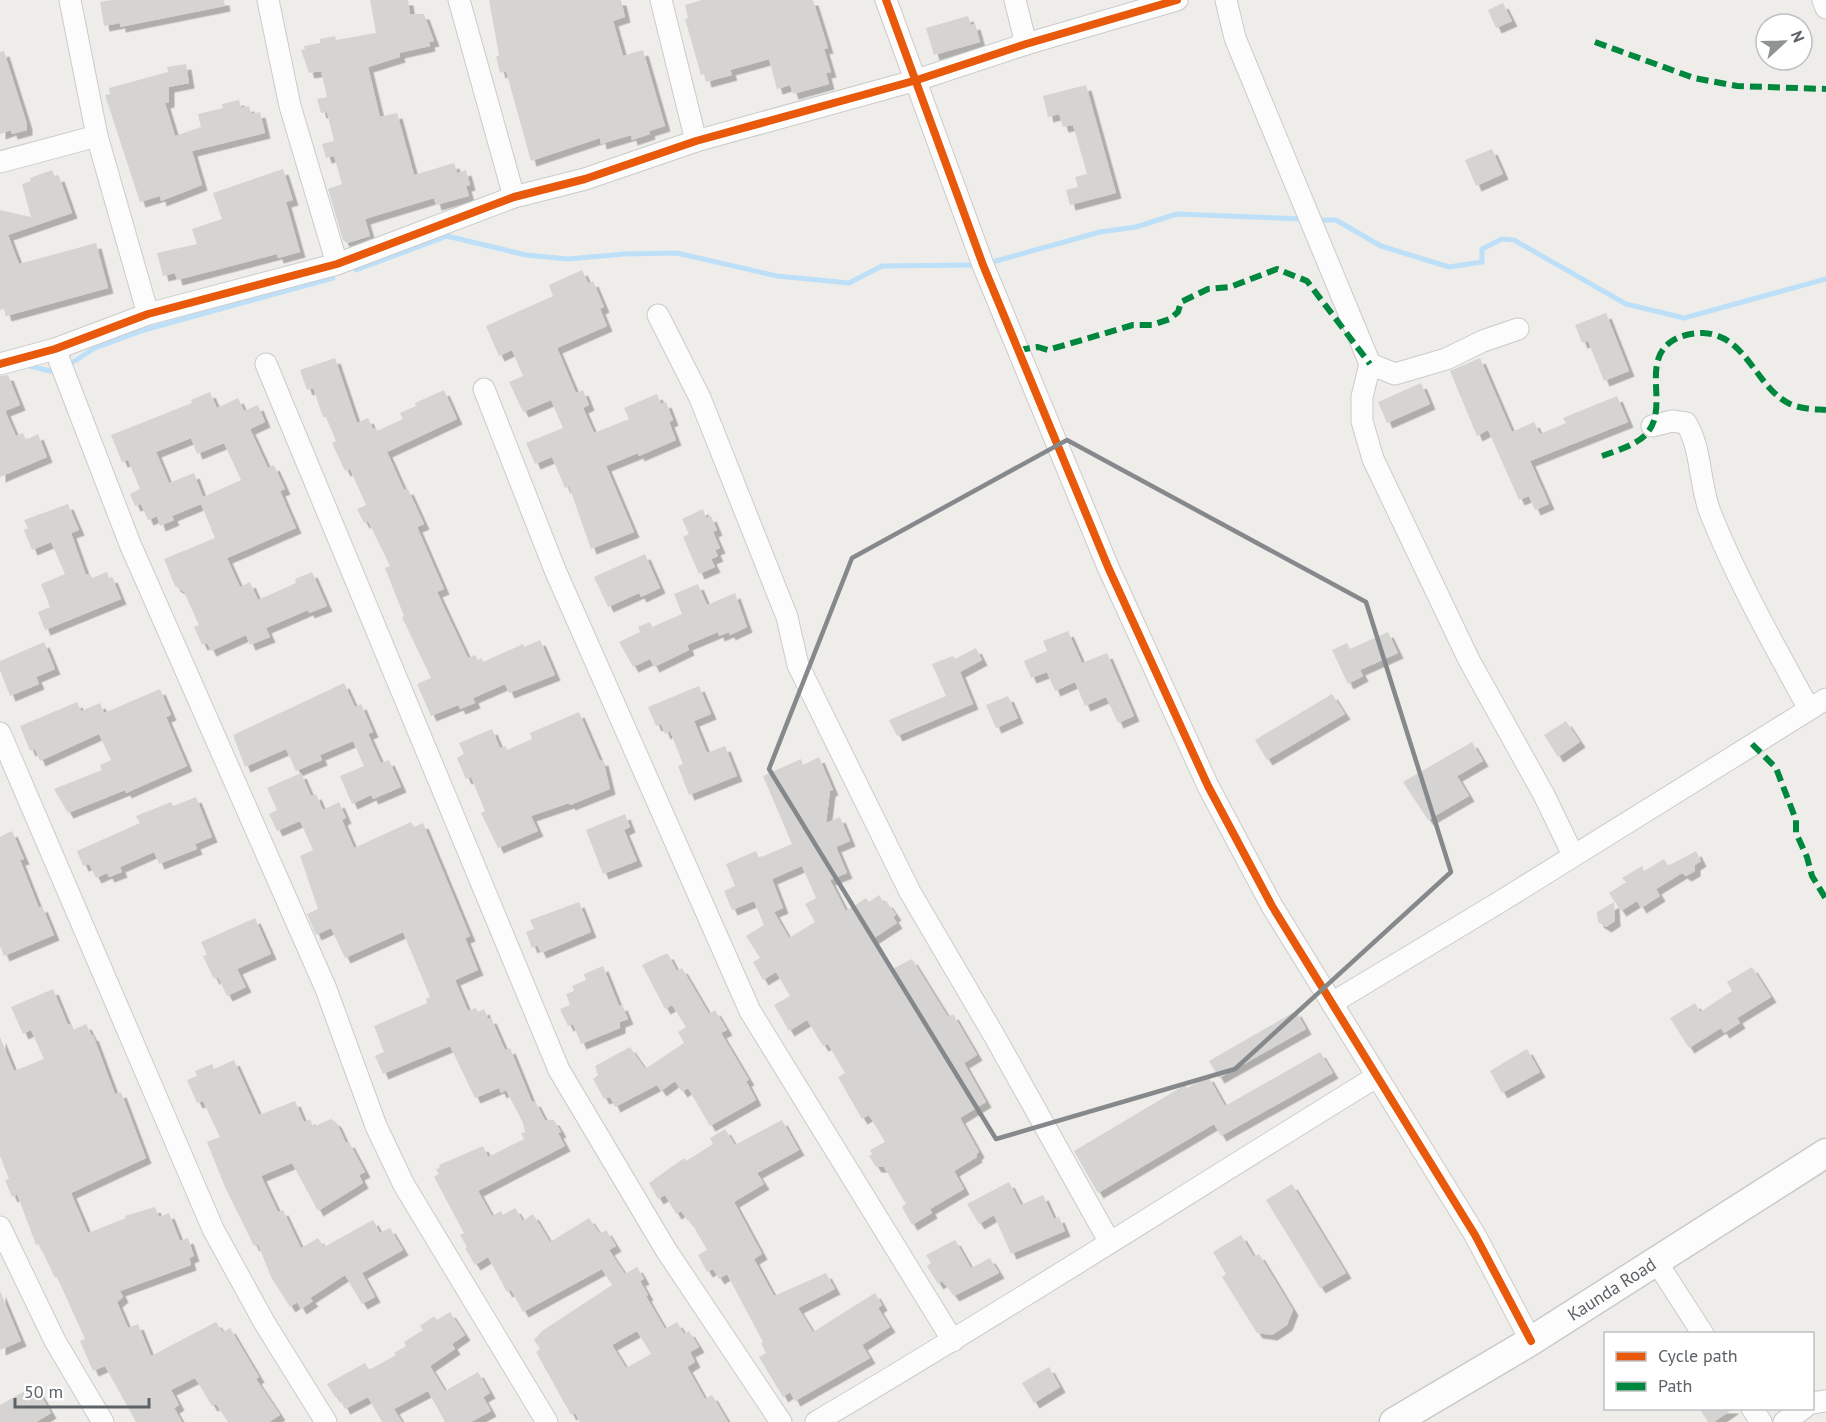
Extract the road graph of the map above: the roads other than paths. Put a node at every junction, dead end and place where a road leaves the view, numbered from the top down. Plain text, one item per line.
1 (70, 0) edge
2 (268, 0) edge
3 (459, 0) edge
4 (660, 0) edge
5 (886, 0) edge
6 (1015, 0) edge
7 (1177, 0) edge
8 (1226, 0) edge
9 (1823, 0) edge
10 (1826, 8) edge
11 (1026, 44) junction
12 (917, 80) junction
13 (97, 136) junction
14 (696, 141) junction
15 (0, 162) edge
16 (514, 197) junction
17 (337, 264) junction
18 (148, 314) junction
19 (658, 315) dead end
20 (1518, 329) dead end
21 (55, 349) junction
22 (0, 364) edge
23 (266, 364) dead end
24 (1370, 364) junction
25 (484, 389) dead end
26 (1652, 426) dead end
27 (1817, 704) edge
28 (0, 734) edge
29 (1573, 855) junction
30 (1332, 1003) junction
31 (1376, 1077) junction
32 (1826, 1153) edge
33 (0, 1227) edge
34 (1109, 1242) junction
35 (1656, 1261) junction
36 (1702, 1332) edge
37 (954, 1341) junction
38 (1531, 1341) junction
39 (1801, 1410) edge
40 (103, 1422) edge
41 (326, 1422) edge
42 (547, 1422) edge
43 (781, 1422) edge
44 (816, 1422) edge
45 (1394, 1422) edge
46 (1784, 1422) edge

1 - 13 street
2 - 17 street
3 - 16 street
4 - 14 street
5 - 12 street
6 - 11 street
7 - 11 street
8 - 24 street
9 - 10 street
11 - 12 street
12 - 14 street
12 - 30 street
13 - 15 street
13 - 18 street
14 - 16 street
16 - 17 street
17 - 18 street
18 - 21 street
19 - 34 street
20 - 24 street
21 - 22 street
21 - 42 street
23 - 43 street
24 - 29 street
25 - 37 street
26 - 27 street
27 - 29 street
28 - 41 street
29 - 30 street
30 - 31 street
31 - 34 street
31 - 38 street
32 - 35 main road, Kaunda Road
33 - 40 street
34 - 37 street
35 - 36 street
35 - 38 main road, Kaunda Road
37 - 44 street
38 - 45 main road, Kaunda Road
39 - 46 street

